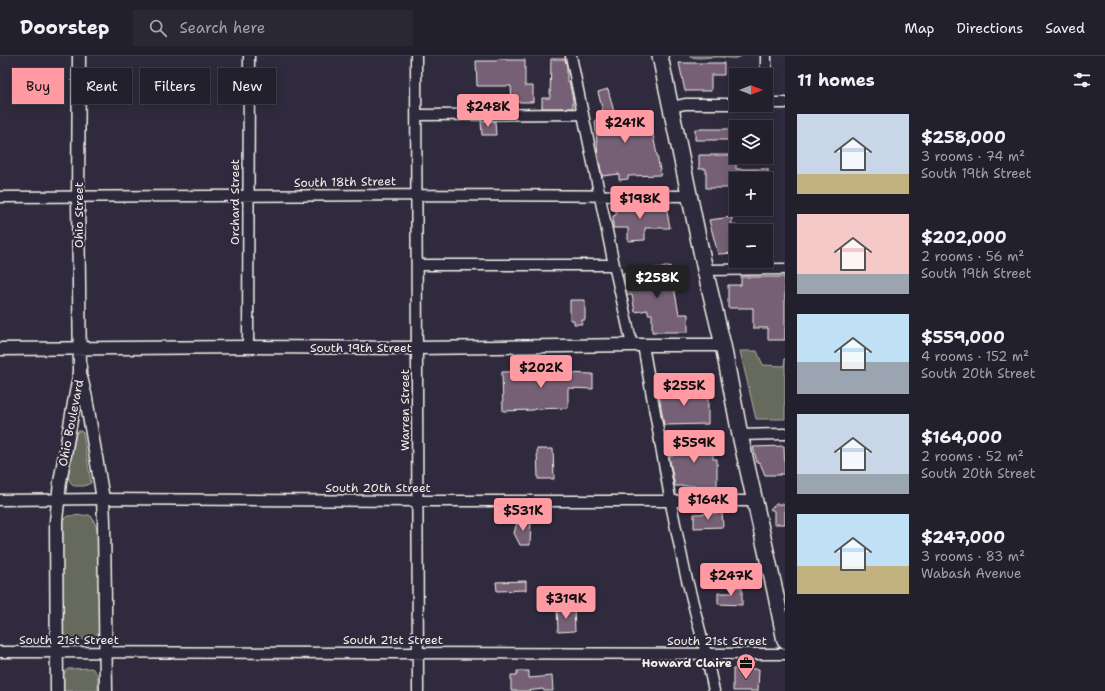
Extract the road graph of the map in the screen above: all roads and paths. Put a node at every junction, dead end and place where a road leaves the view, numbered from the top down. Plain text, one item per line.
1 (79, 56) edge
2 (249, 56) edge
3 (416, 56) edge
4 (571, 56) edge
5 (660, 56) edge
6 (766, 56) edge
7 (766, 68) edge
8 (773, 103) edge
9 (785, 103) edge
10 (729, 104) edge
11 (672, 107) junction
12 (583, 114) junction
13 (417, 115) junction
14 (417, 195) junction
15 (248, 196) junction
16 (600, 196) junction
17 (691, 196) junction
18 (0, 197) edge
19 (78, 197) junction
20 (417, 265) junction
21 (614, 265) junction
22 (785, 269) edge
23 (705, 270) junction
24 (638, 345) junction
25 (723, 345) junction
26 (79, 348) junction
27 (248, 348) junction
28 (417, 348) junction
29 (0, 349) edge
30 (80, 373) junction
31 (785, 434) edge
32 (740, 435) junction
33 (58, 499) junction
34 (103, 499) junction
35 (0, 500) edge
36 (418, 501) junction
37 (670, 501) junction
38 (755, 501) junction
39 (780, 591) edge
40 (785, 641) edge
41 (0, 652) edge
42 (57, 652) junction
43 (106, 653) junction
44 (418, 653) junction
45 (706, 654) junction
46 (785, 654) edge
47 (57, 691) edge
48 (106, 691) edge
49 (418, 691) edge
50 (714, 691) edge

1 - 19 street, Ohio Street
2 - 15 street, Orchard Street
3 - 13 street, Warren Street
4 - 12 street
5 - 11 main road
6 - 7 street
8 - 9 street
10 - 11 street
11 - 17 main road
12 - 13 street
12 - 16 street
13 - 14 street, Warren Street
14 - 15 street, South 18th Street
14 - 16 street, South 18th Street
14 - 20 street, Warren Street
15 - 19 street, South 18th Street
15 - 27 street, Orchard Street
16 - 17 street, South 18th Street
16 - 21 street
17 - 23 main road
18 - 19 street, South 18th Street
19 - 26 street, Ohio Street
20 - 21 street
20 - 28 street, Warren Street
21 - 24 street
22 - 23 street
23 - 25 main road
24 - 25 street, South 19th Street
24 - 28 street, South 19th Street
24 - 37 street
25 - 32 main road
26 - 27 street, South 19th Street
26 - 29 street, South 19th Street
26 - 30 street, Ohio Street
27 - 28 street, South 19th Street
28 - 36 street, Warren Street
30 - 33 street, Ohio Boulevard
30 - 34 street, Ohio Boulevard
31 - 32 street
32 - 38 main road
33 - 34 street, South 20th Street
33 - 35 street, South 20th Street
33 - 42 street, Ohio Boulevard
34 - 36 street, South 20th Street
34 - 43 street, Ohio Boulevard
36 - 37 street, South 20th Street
36 - 44 street, Warren Street
37 - 38 street, South 20th Street
37 - 45 street
38 - 39 main road
39 - 40 main road
41 - 42 street, South 21st Street
42 - 43 street, South 21st Street
42 - 47 street, Ohio Boulevard
43 - 44 street, South 21st Street
43 - 48 street, Ohio Boulevard
44 - 45 street, South 21st Street
44 - 49 street, Warren Street
45 - 46 street, South 21st Street
45 - 50 street

